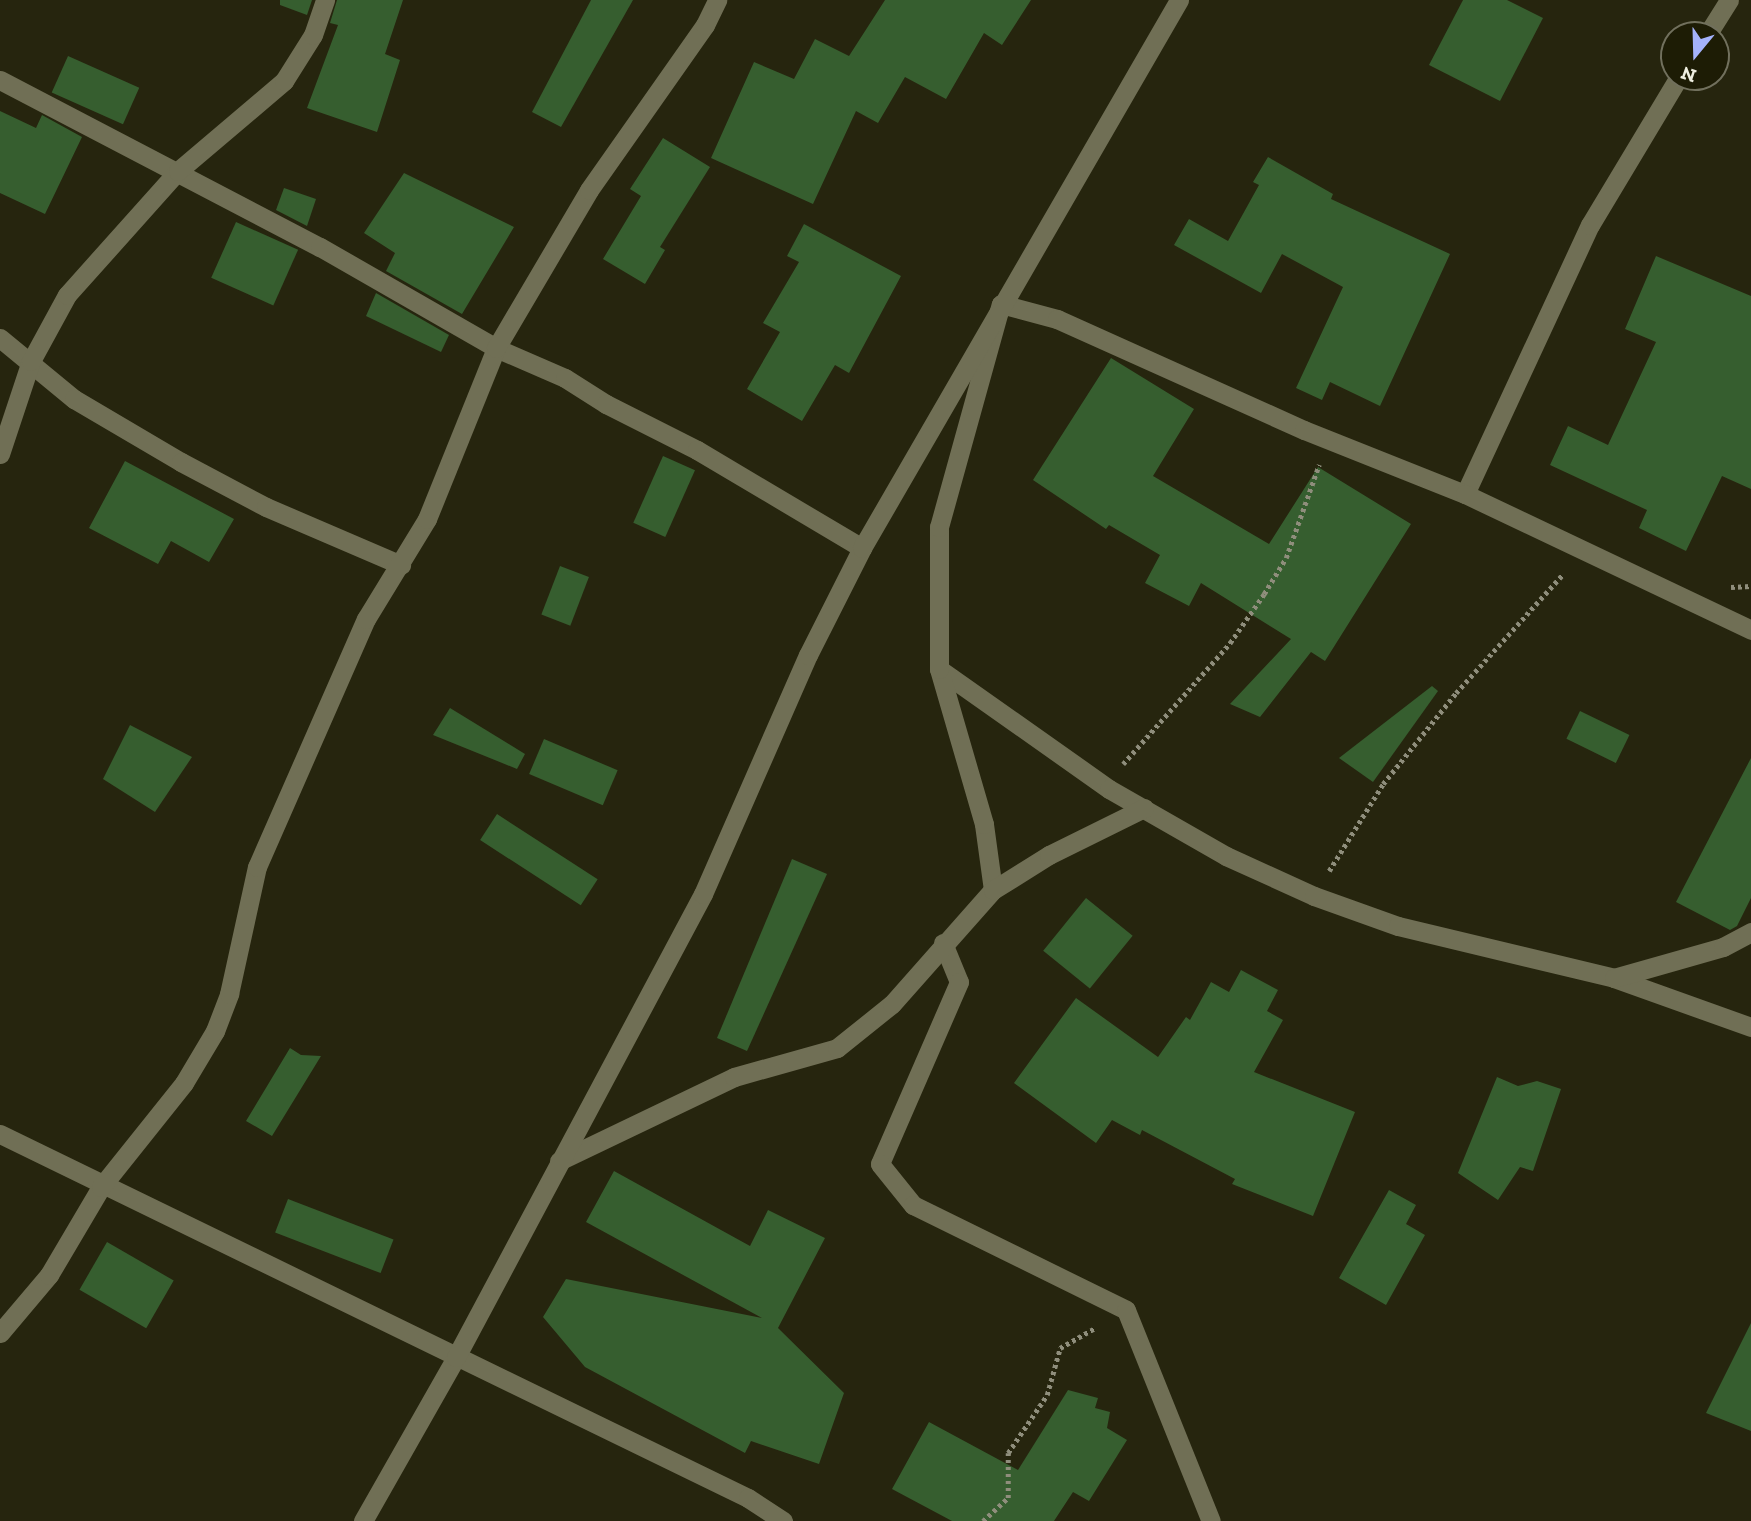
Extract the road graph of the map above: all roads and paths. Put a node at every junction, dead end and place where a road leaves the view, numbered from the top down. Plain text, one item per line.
1 (324, 0) edge
2 (717, 0) edge
3 (1179, 0) edge
4 (1729, 0) edge
5 (1716, 21) edge
6 (0, 80) edge
7 (1671, 91) edge
8 (178, 171) junction
9 (1001, 304) junction
10 (0, 338) edge
11 (496, 348) junction
12 (31, 361) junction
13 (1328, 439) junction
14 (0, 454) edge
15 (1465, 494) junction
16 (862, 548) junction
17 (1585, 551) junction
18 (401, 565) junction
19 (1751, 630) edge
20 (939, 669) junction
21 (1103, 785) junction
22 (1144, 808) junction
23 (993, 890) junction
24 (1314, 896) junction
25 (1751, 932) edge
26 (943, 943) junction
27 (1614, 978) junction
28 (1751, 1027) edge
29 (0, 1134) edge
30 (559, 1160) junction
31 (101, 1187) junction
32 (1126, 1310) junction
33 (0, 1333) edge
34 (456, 1357) junction
35 (363, 1521) edge
36 (783, 1521) edge
37 (983, 1521) edge
38 (1211, 1521) edge

1 - 8 street
2 - 11 street
3 - 9 street
4 - 5 street
6 - 8 street
7 - 15 street
8 - 11 street
8 - 12 street
9 - 13 street
9 - 16 street
9 - 20 street
10 - 12 street
11 - 16 street
11 - 18 street
12 - 14 street
12 - 18 street
13 - 15 street
13 - 21 path
15 - 17 street
16 - 30 street
17 - 19 street
17 - 24 path
18 - 31 street
20 - 21 street
20 - 23 street
21 - 22 street
22 - 23 street
22 - 24 street
23 - 26 street
24 - 27 street
25 - 27 street
26 - 30 street
26 - 32 street
27 - 28 street
29 - 31 street
30 - 34 street
31 - 33 street
31 - 34 street
32 - 37 path
32 - 38 street
34 - 35 street
34 - 36 street

